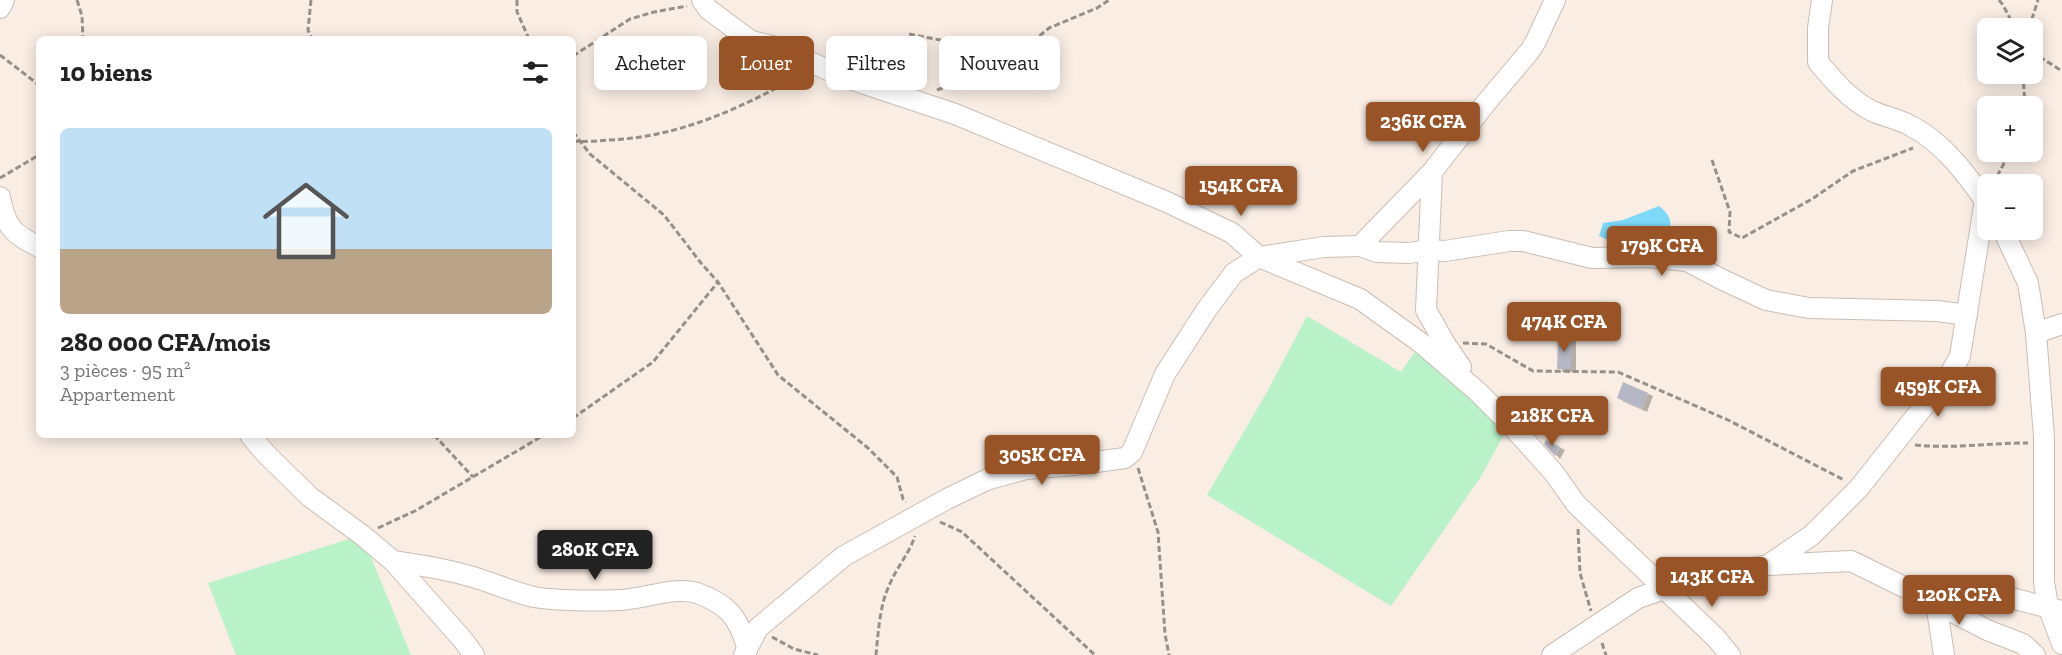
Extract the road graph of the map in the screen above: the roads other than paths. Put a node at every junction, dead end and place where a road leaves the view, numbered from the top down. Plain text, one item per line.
1 (4, 0) edge
2 (1555, 0) edge
3 (1822, 0) edge
4 (703, 1) edge
5 (0, 8) edge
6 (1432, 172) junction
7 (1977, 186) edge
8 (1, 214) edge
9 (1980, 240) edge
10 (2008, 240) edge
11 (36, 246) edge
12 (1360, 246) junction
13 (1428, 250) junction
14 (1259, 257) junction
15 (1967, 315) junction
16 (2062, 324) edge
17 (2036, 333) junction
18 (1478, 392) junction
19 (253, 438) edge
20 (393, 561) junction
21 (1768, 565) junction
22 (1904, 587) junction
23 (1664, 588) junction
24 (1936, 603) junction
25 (2055, 609) edge
26 (2062, 644) edge
27 (746, 651) edge
28 (2032, 654) edge
29 (474, 655) edge
30 (1552, 655) edge
31 (1730, 655) edge
32 (1944, 655) edge

1 - 5 street
2 - 6 street
3 - 7 street
4 - 14 street
6 - 12 street
6 - 13 street
8 - 11 street
9 - 15 street
10 - 17 street
12 - 13 street
12 - 14 street
13 - 15 street
13 - 18 street
14 - 18 street
14 - 27 street
15 - 21 street
16 - 17 street
17 - 25 street
18 - 23 street
19 - 20 street
20 - 27 street
20 - 29 street
21 - 22 street
21 - 23 street
22 - 24 street
22 - 25 street
23 - 30 street
23 - 31 street
24 - 28 street
24 - 32 street
25 - 26 street

